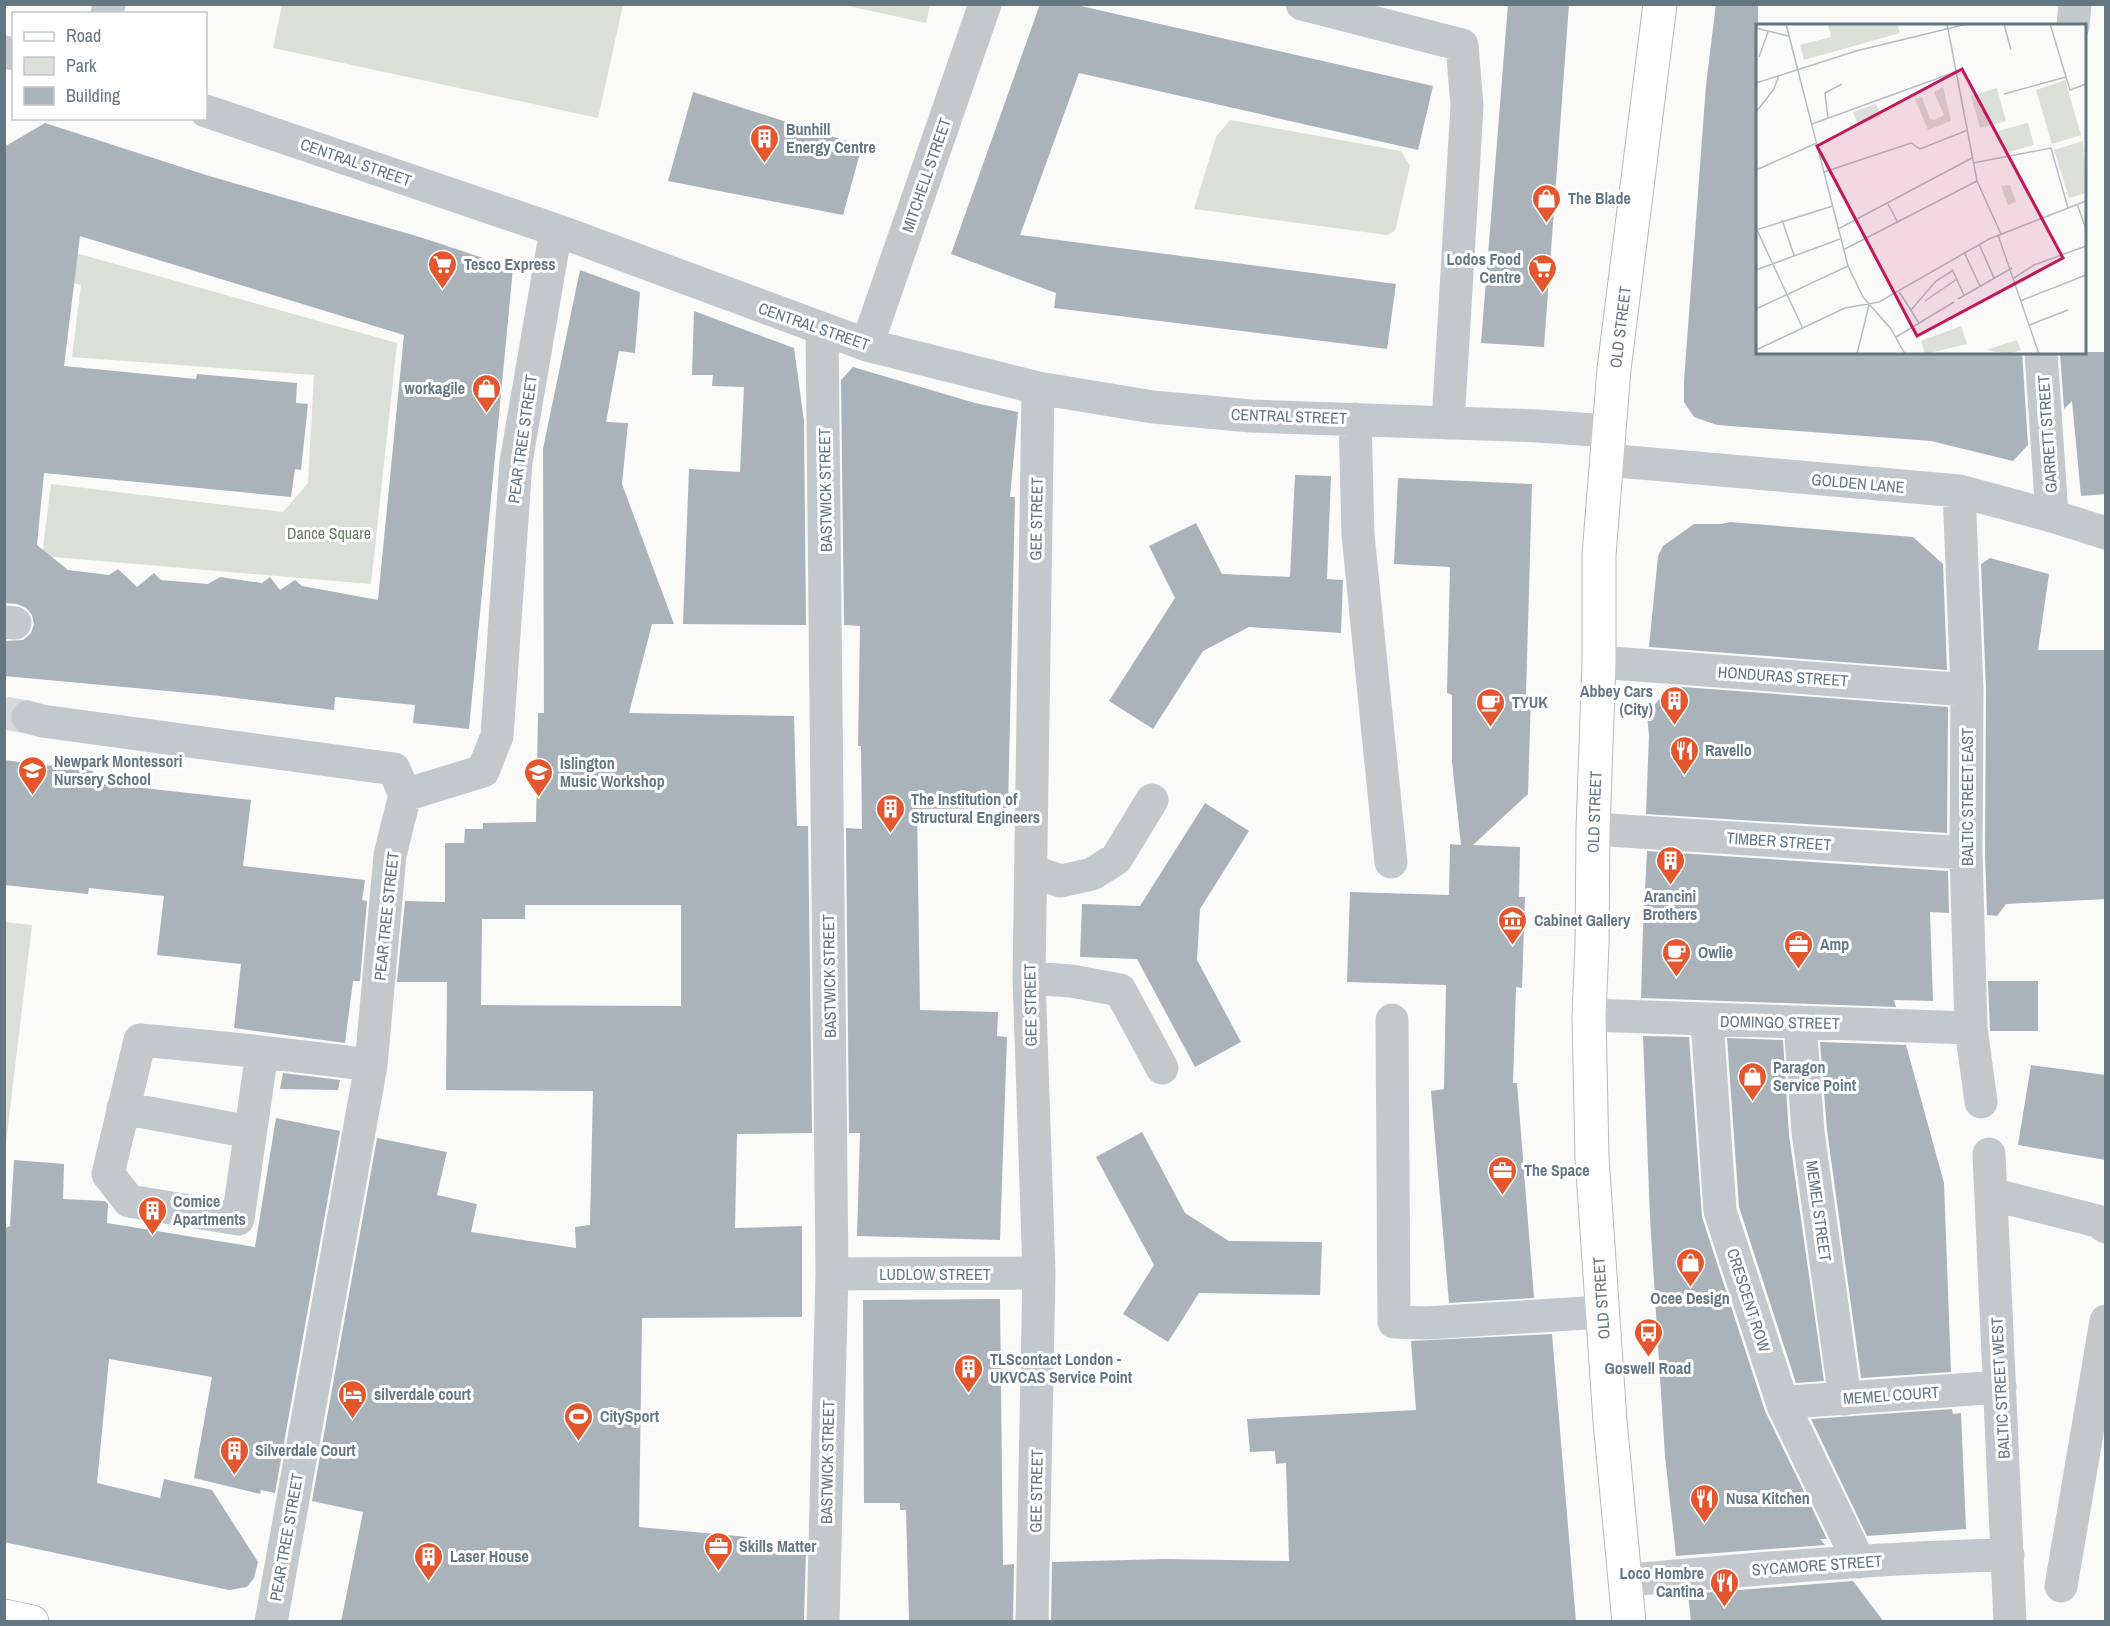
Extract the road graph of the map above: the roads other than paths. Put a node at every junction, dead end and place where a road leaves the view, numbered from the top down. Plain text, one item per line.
1 (985, 4) edge
2 (1302, 4) edge
3 (1660, 4) edge
4 (2075, 4) edge
5 (2073, 24) edge
6 (207, 111) edge
7 (556, 230) junction
8 (822, 330) junction
9 (867, 345) junction
10 (2041, 354) edge
11 (1038, 388) junction
12 (1355, 419) junction
13 (1448, 423) junction
14 (1607, 446) junction
15 (1959, 491) junction
16 (2052, 516) junction
17 (2106, 533) edge
18 (1599, 662) junction
19 (1967, 690) junction
20 (28, 717) tunnel mouth
21 (405, 795) junction
22 (1152, 800) dead end
23 (1593, 829) junction
24 (1966, 854) junction
25 (1391, 862) dead end
26 (1031, 871) junction
27 (1029, 978) junction
28 (1589, 1015) junction
29 (1392, 1020) dead end
30 (1707, 1020) junction
31 (1800, 1022) junction
32 (1971, 1028) junction
33 (262, 1052) junction
34 (371, 1065) junction
35 (1162, 1068) dead end
36 (1981, 1102) dead end
37 (123, 1108) junction
38 (250, 1132) junction
39 (1989, 1154) dead end
40 (1991, 1194) junction
41 (2106, 1227) edge
42 (1039, 1273) junction
43 (832, 1274) junction
44 (1602, 1312) junction
45 (2106, 1321) edge
46 (2000, 1387) junction
47 (1845, 1399) junction
48 (1783, 1405) junction
49 (2008, 1555) junction
50 (1859, 1562) junction
51 (1626, 1580) junction
52 (2061, 1586) dead end
53 (4, 1616) edge
54 (32, 1622) edge
55 (270, 1622) edge
56 (823, 1622) edge
57 (1032, 1622) edge
58 (1629, 1622) edge
59 (2010, 1622) edge

1 - 9 street, MITCHELL STREET
2 - 13 street
3 - 14 main road, OLD STREET
4 - 5 street
6 - 7 street, CENTRAL STREET
7 - 8 street, CENTRAL STREET
7 - 21 street, PEAR TREE STREET
8 - 9 street, CENTRAL STREET
8 - 43 street, BASTWICK STREET
9 - 11 street, CENTRAL STREET
10 - 16 street, GARRETT STREET
11 - 12 street, CENTRAL STREET
11 - 26 street, GEE STREET
12 - 13 street, CENTRAL STREET
12 - 25 street
13 - 14 street, CENTRAL STREET
14 - 15 street, GOLDEN LANE
14 - 18 main road, OLD STREET
15 - 16 street, GOLDEN LANE
15 - 19 street, BALTIC STREET EAST
16 - 17 street, GOLDEN LANE
18 - 19 street, HONDURAS STREET
18 - 23 main road, OLD STREET
19 - 24 street, BALTIC STREET EAST
20 - 21 street
21 - 34 street, PEAR TREE STREET
22 - 26 street
23 - 24 street, TIMBER STREET
23 - 28 main road, OLD STREET
24 - 32 street, BALTIC STREET EAST
26 - 27 street, GEE STREET
27 - 35 street
27 - 42 street, GEE STREET
28 - 30 street, DOMINGO STREET
28 - 44 main road, OLD STREET
29 - 44 street
30 - 31 street, DOMINGO STREET
30 - 48 street, CRESCENT ROW
31 - 32 street, DOMINGO STREET
31 - 47 street, MEMEL STREET
32 - 36 street, BALTIC STREET EAST
33 - 34 street
33 - 37 street
33 - 38 street
34 - 55 street, PEAR TREE STREET
37 - 38 street
37 - 38 street
39 - 40 street, BALTIC STREET WEST
40 - 41 street
40 - 46 street, BALTIC STREET WEST
42 - 43 street, LUDLOW STREET
42 - 57 street, GEE STREET
43 - 56 street, BASTWICK STREET
44 - 51 main road, OLD STREET
45 - 52 street
46 - 47 street, MEMEL COURT
46 - 49 street, BALTIC STREET WEST
47 - 48 street, MEMEL COURT
48 - 50 street, CRESCENT ROW
49 - 50 street, SYCAMORE STREET
49 - 59 street, BALTIC STREET WEST
50 - 51 street, SYCAMORE STREET
51 - 58 main road, OLD STREET
53 - 54 main road

